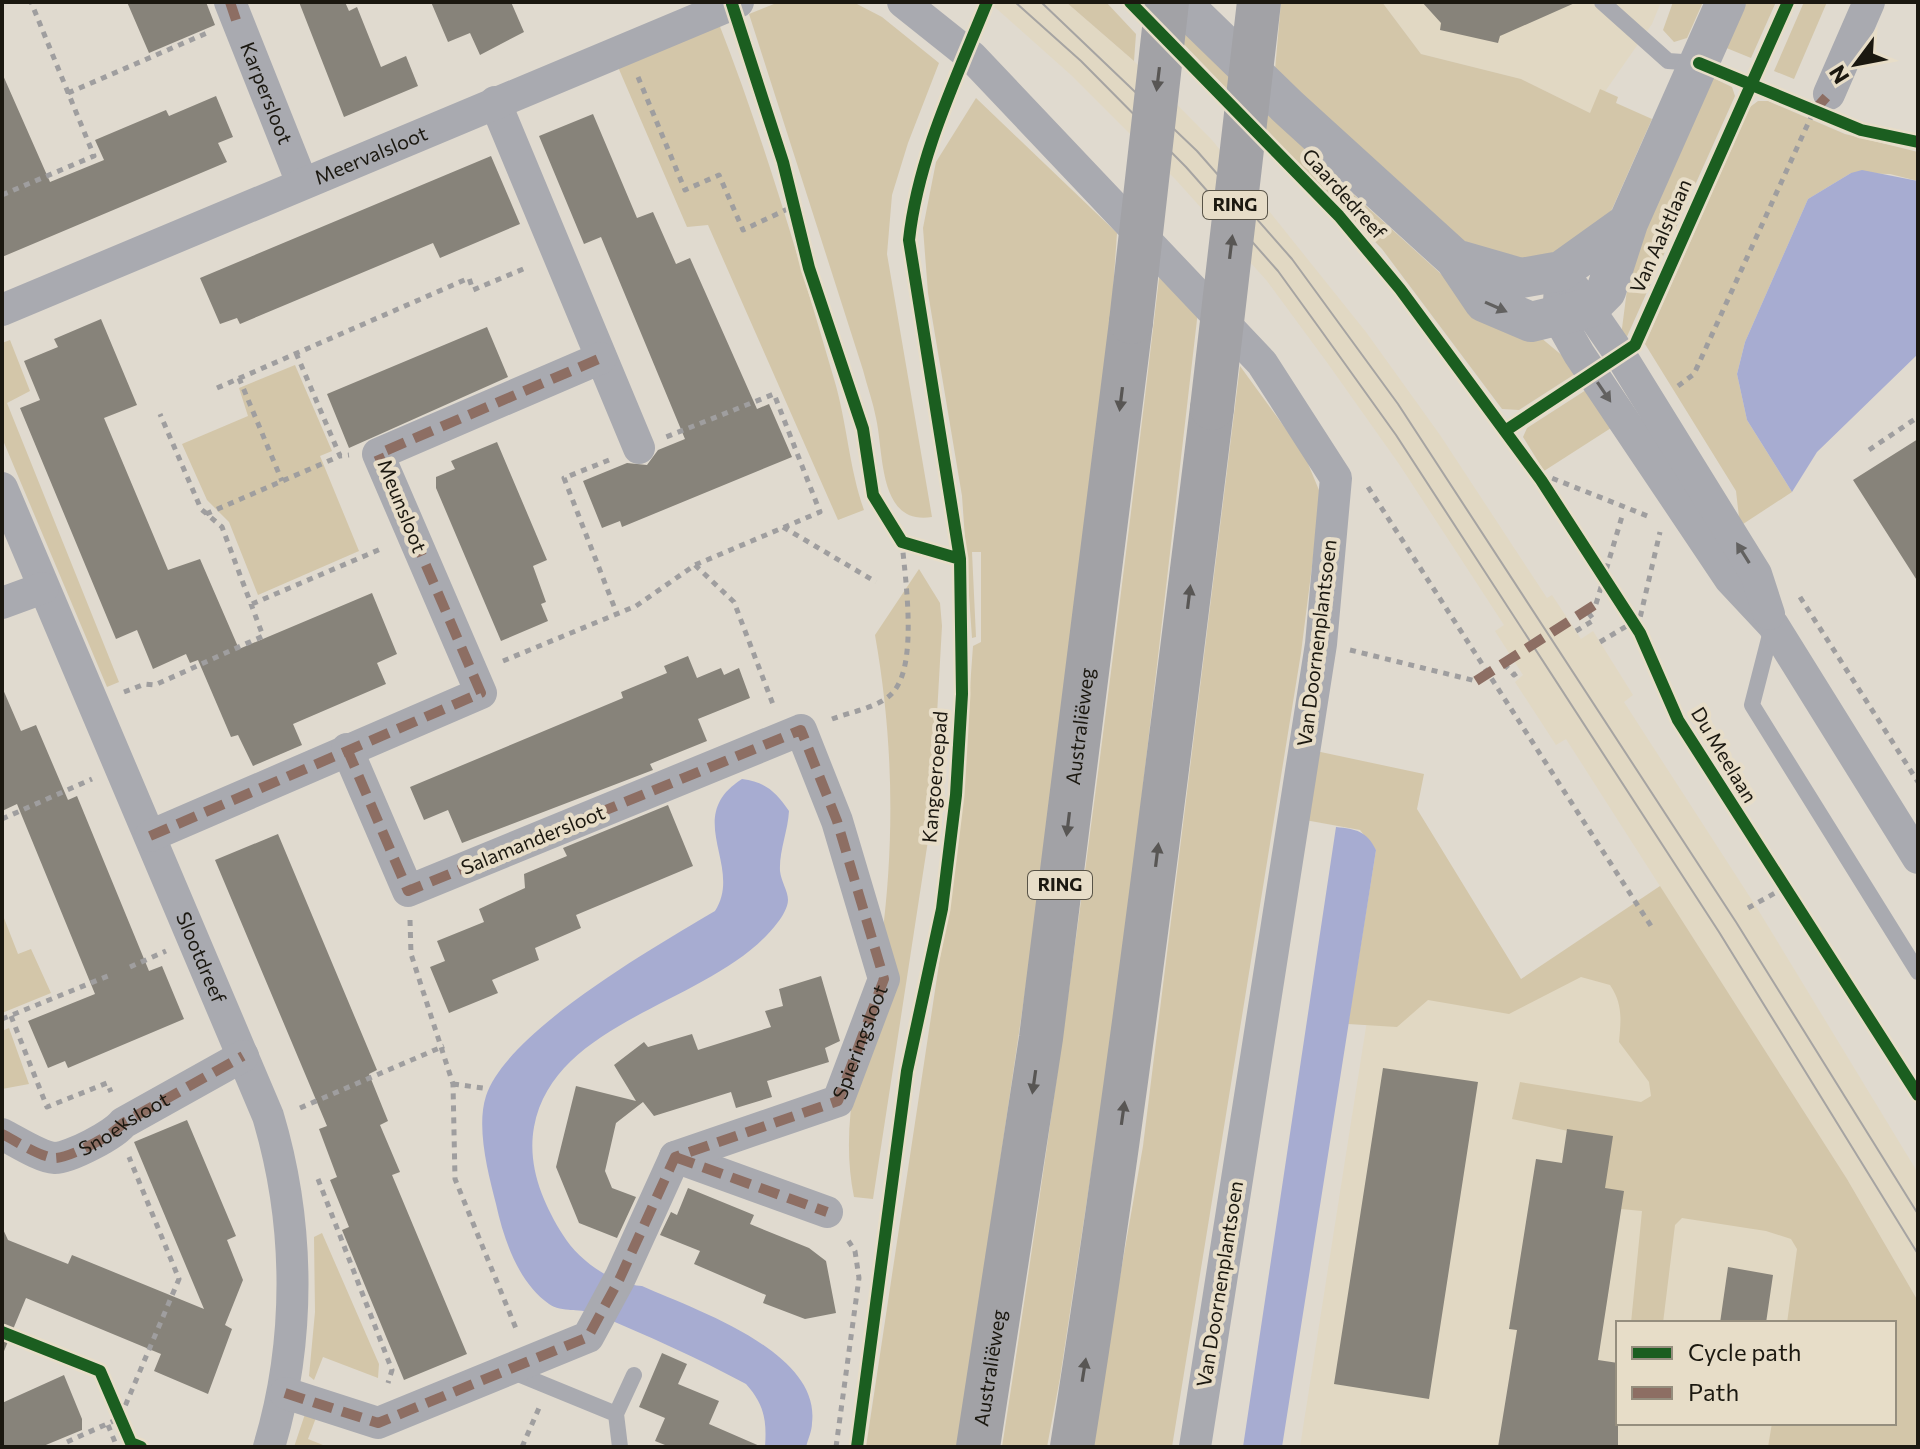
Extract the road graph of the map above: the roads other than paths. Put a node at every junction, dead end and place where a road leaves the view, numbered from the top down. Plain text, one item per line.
1 (738, 2) edge
2 (903, 2) edge
3 (1167, 2) edge
4 (1180, 2) edge
5 (1259, 2) edge
6 (1602, 2) edge
7 (1726, 2) edge
8 (1869, 2) edge
9 (233, 11) edge
10 (1699, 63) junction
11 (495, 102) junction
12 (1817, 107) road end
13 (302, 183) junction
14 (1628, 223) junction
15 (1455, 259) junction
16 (1561, 271) junction
17 (2, 310) edge
18 (1574, 312) junction
19 (601, 358) junction
20 (639, 448) road end
21 (2, 488) edge
22 (43, 588) junction
23 (2, 603) edge
24 (1773, 625) junction
25 (793, 733) joint
26 (347, 749) junction
27 (150, 836) junction
28 (1918, 858) edge
29 (1918, 972) edge
30 (243, 1056) junction
31 (2, 1134) edge
32 (675, 1157) junction
33 (827, 1212) road end
34 (545, 1372) junction
35 (634, 1375) dead end
36 (285, 1393) junction
37 (616, 1414) junction
38 (269, 1447) edge
39 (620, 1447) edge
40 (978, 1447) edge
41 (1072, 1447) edge
42 (1195, 1447) edge

1 - 11 street, Meervalsloot
2 - 42 street, Van Doornenplantsoen
3 -> 40 main road, Australiëweg / RING, bridge
4 - 15 street, Gaardedreef
41 -> 5 main road, RING, bridge
6 - 10 lane
7 - 10 street, Van Aalstlaan
8 - 12 street
9 - 13 street, Karpersloot
10 - 14 street, Van Aalstlaan
11 - 13 street, Meervalsloot
11 - 19 street
13 - 17 street, Meervalsloot
14 - 16 street, Van Aalstlaan
14 - 18 street, Van Aalstlaan
15 - 16 street, Gaardedreef
15 -> 18 street, Gaardedreef
16 - 18 street
18 - 24 street
19 - 20 street
19 - 26 street, Meunsloot
21 - 22 street, Slootdreef
22 - 23 street
22 - 27 street, Slootdreef
24 - 28 street
24 - 29 lane
25 - 26 street, Salamandersloot
25 - 32 street, Spieringsloot
26 - 27 street
27 - 30 street, Slootdreef
30 - 31 street, Snoeksloot
30 - 36 street, Slootdreef
32 - 33 street
32 - 34 street
34 - 36 street
34 - 37 lane
35 - 37 lane
36 - 38 street, Slootdreef
37 - 39 lane

